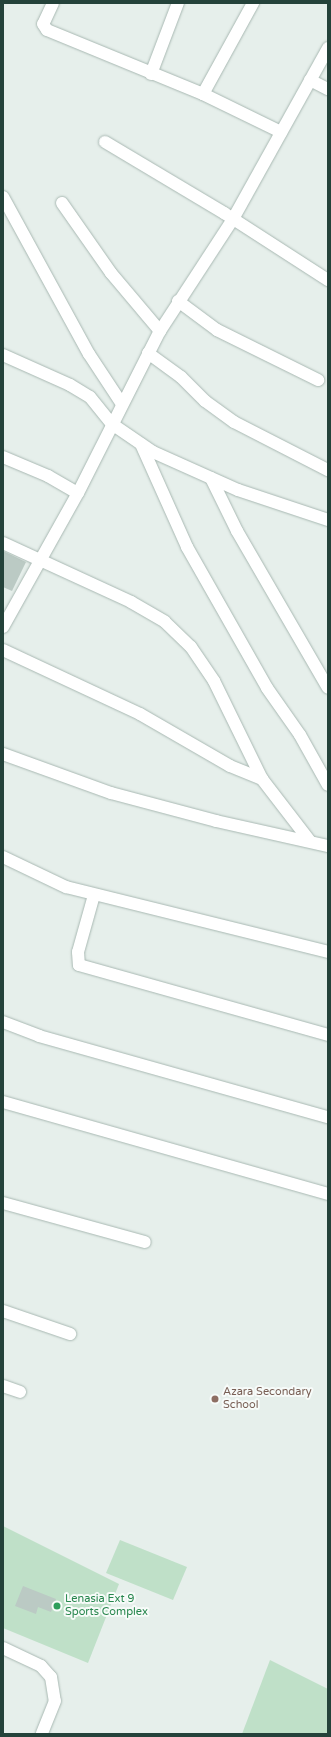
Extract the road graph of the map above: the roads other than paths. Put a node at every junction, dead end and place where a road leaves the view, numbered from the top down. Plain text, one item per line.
1 (53, 3) edge
2 (178, 3) edge
3 (253, 3) edge
4 (328, 48) edge
5 (151, 74) junction
6 (310, 80) junction
7 (328, 89) edge
8 (203, 94) junction
9 (281, 132) junction
10 (105, 142) dead end
11 (3, 197) edge
12 (62, 203) dead end
13 (233, 219) junction
14 (328, 280) edge
15 (178, 301) junction
16 (160, 331) junction
17 (3, 354) edge
18 (148, 354) junction
19 (318, 380) dead end
20 (122, 404) junction
21 (112, 424) junction
22 (141, 444) junction
23 (3, 457) edge
24 (328, 470) edge
25 (211, 478) junction
26 (78, 493) junction
27 (328, 520) edge
28 (3, 543) edge
29 (39, 560) junction
30 (3, 628) edge
31 (3, 650) edge
32 (328, 688) edge
33 (3, 754) edge
34 (262, 779) junction
35 (328, 785) edge
36 (309, 840) junction
37 (328, 846) edge
38 (3, 857) edge
39 (94, 895) junction
40 (328, 952) edge
41 (3, 1022) edge
42 (328, 1035) edge
43 (3, 1102) edge
44 (328, 1117) edge
45 (328, 1194) edge
46 (3, 1203) edge
47 (145, 1242) dead end
48 (3, 1311) edge
49 (70, 1334) dead end
50 (3, 1386) edge
51 (20, 1392) dead end
52 (3, 1648) edge
53 (42, 1734) edge

1 - 5 street
2 - 5 street
3 - 8 street
4 - 6 street
5 - 8 street
6 - 7 street
6 - 9 street
8 - 9 street
9 - 13 street
10 - 13 street
11 - 20 street
12 - 16 street
13 - 14 street
13 - 15 street
15 - 16 street
15 - 19 street
16 - 18 street
17 - 21 street
18 - 20 street
18 - 24 street
20 - 21 street
21 - 22 street
21 - 26 street
22 - 25 street
22 - 35 street
23 - 26 street
25 - 27 street
25 - 32 street
26 - 29 street
28 - 29 street
29 - 30 street
29 - 34 street
31 - 34 street
33 - 36 street
34 - 36 street
36 - 37 street
38 - 39 street
39 - 40 street
39 - 42 street
41 - 44 street
43 - 45 street
46 - 47 street
48 - 49 street
50 - 51 street
52 - 53 street

